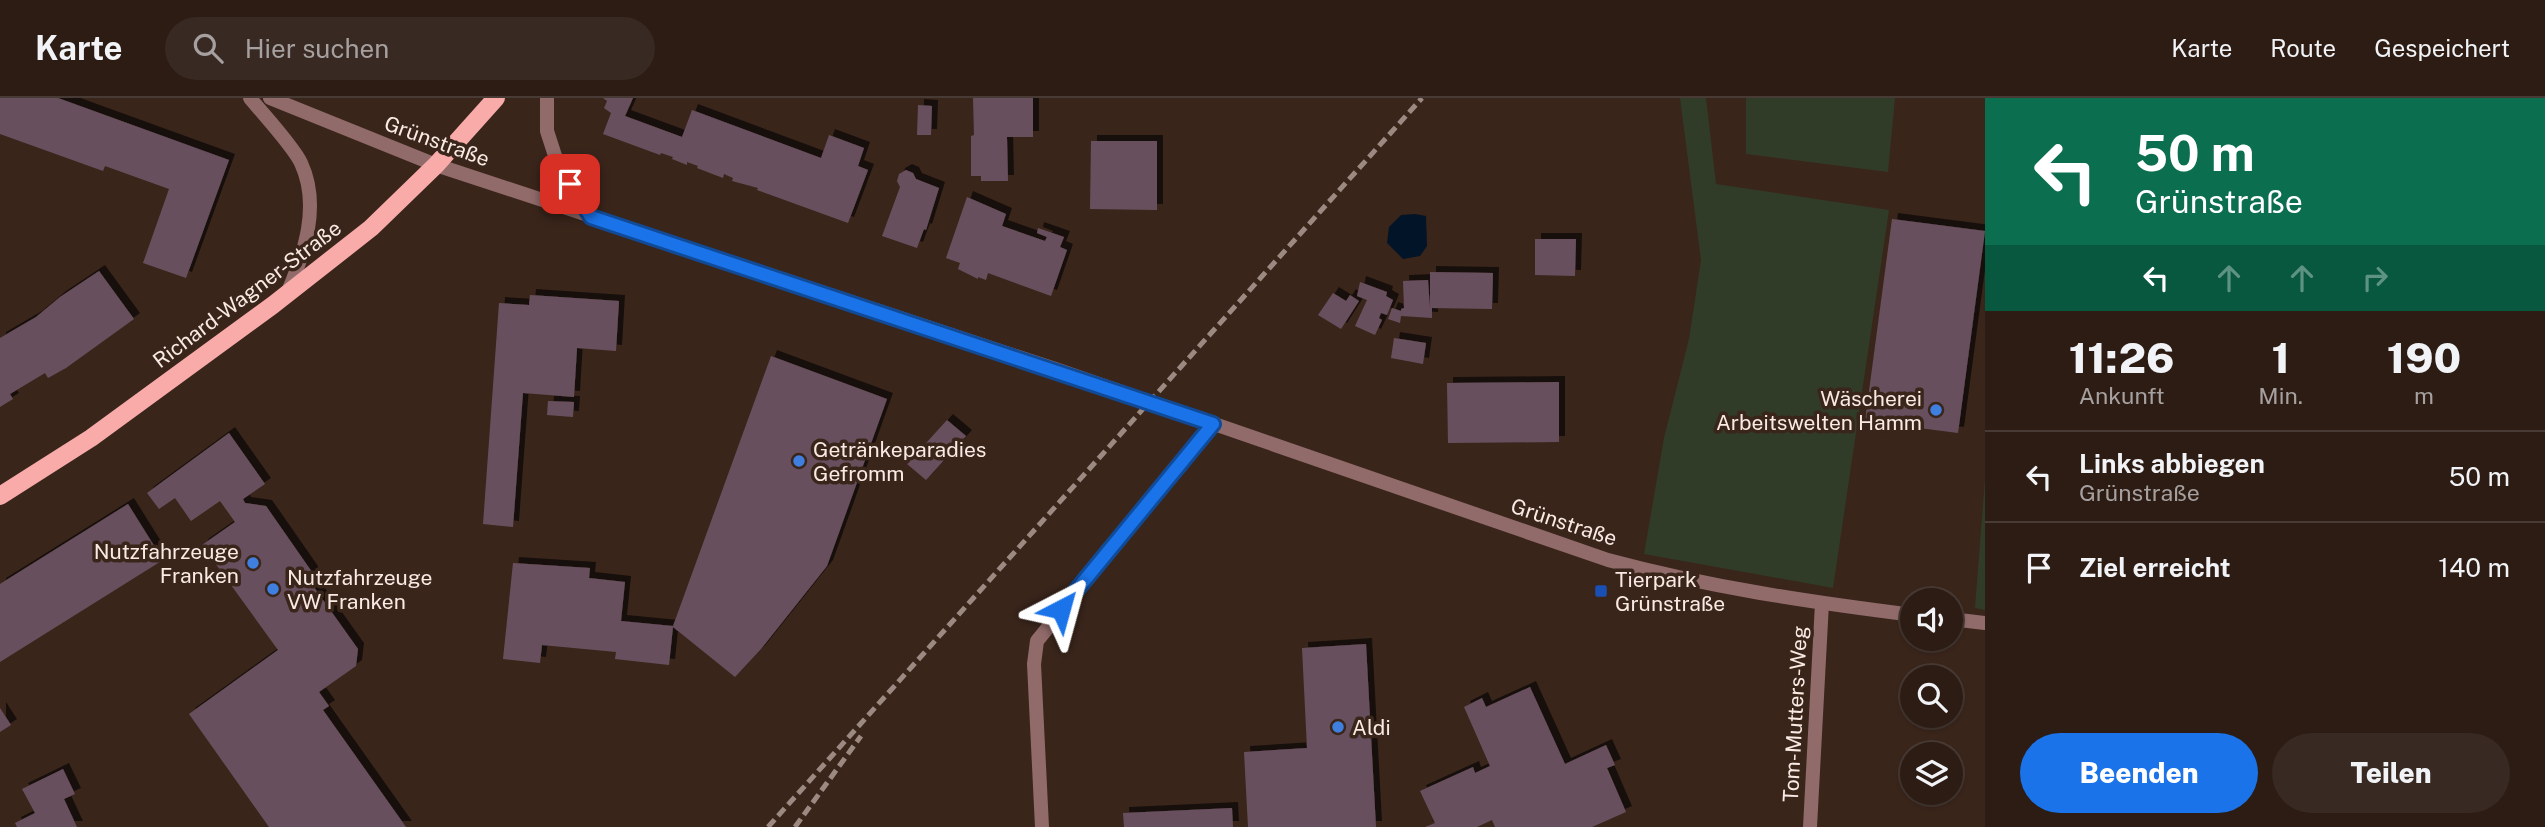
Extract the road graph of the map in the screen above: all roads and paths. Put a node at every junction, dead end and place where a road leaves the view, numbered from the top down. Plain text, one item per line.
1 (250, 98) edge
2 (270, 98) edge
3 (496, 98) edge
4 (547, 98) edge
5 (436, 165) junction
6 (591, 217) junction
7 (286, 295) junction
8 (1213, 424) junction
9 (0, 496) edge
10 (1822, 603) junction
11 (1900, 613) edge
12 (1963, 620) edge
13 (1985, 623) edge
14 (1042, 827) edge
15 (1810, 827) edge

1 - 7 street
2 - 5 street, Grünstraße
3 - 5 main road, Richard-Wagner-Straße
4 - 6 street
5 - 6 street, Grünstraße
5 - 7 main road, Richard-Wagner-Straße
6 - 8 street, Grünstraße
7 - 9 main road, Richard-Wagner-Straße
8 - 10 street, Grünstraße
8 - 14 street
10 - 11 street, Grünstraße
10 - 15 street, Tom-Mutters-Weg
12 - 13 street

